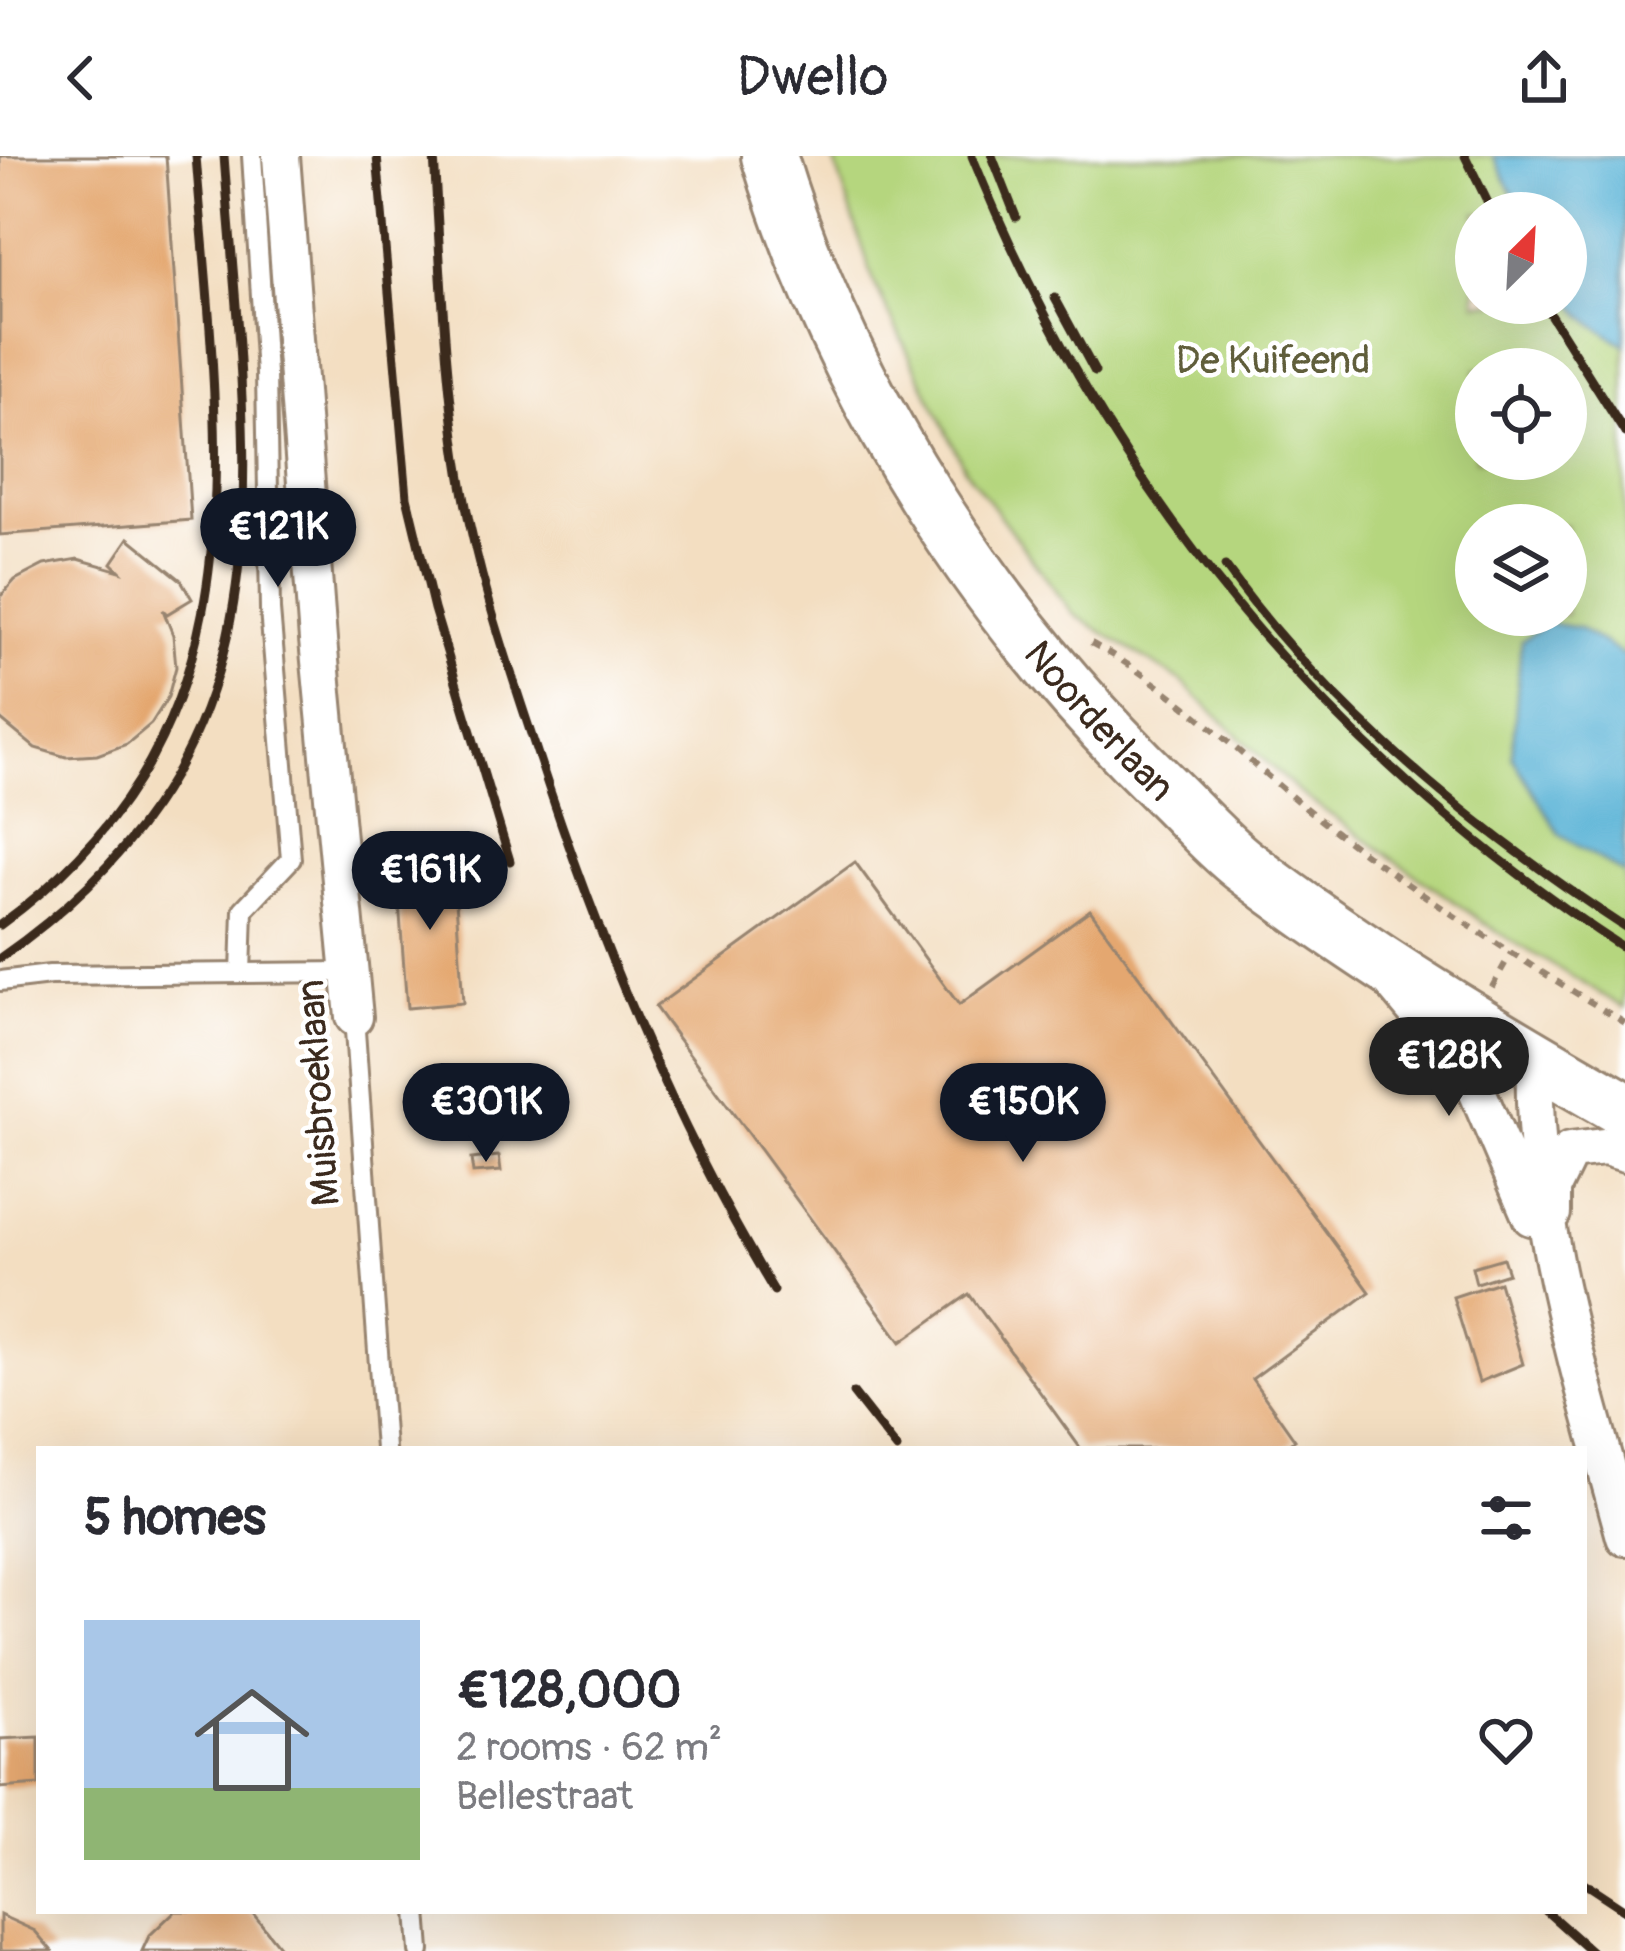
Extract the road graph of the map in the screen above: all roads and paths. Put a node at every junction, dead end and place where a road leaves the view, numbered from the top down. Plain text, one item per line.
1 (252, 156) edge
2 (281, 156) edge
3 (769, 156) edge
4 (1084, 640) dead end
5 (1375, 958) junction
6 (350, 972) junction
7 (241, 973) junction
8 (0, 981) edge
9 (355, 1017) joint
10 (1625, 1023) edge
11 (1535, 1059) junction
12 (1625, 1110) edge
13 (1625, 1153) edge
14 (1552, 1264) junction
15 (385, 1446) edge
16 (1625, 1538) edge
17 (417, 1914) edge
18 (420, 1951) edge

1 - 7 lane
2 - 6 street, Muisbroeklaan
3 - 5 main road, Noorderlaan
4 - 10 path
5 - 11 main road, Noorderlaan
5 - 14 street
6 - 7 lane
6 - 9 street, Muisbroeklaan
7 - 8 lane
9 - 15 lane, Muisbroeklaan
11 - 12 main road, Noorderlaan
11 - 14 street
13 - 14 street
14 - 16 street
17 - 18 lane

